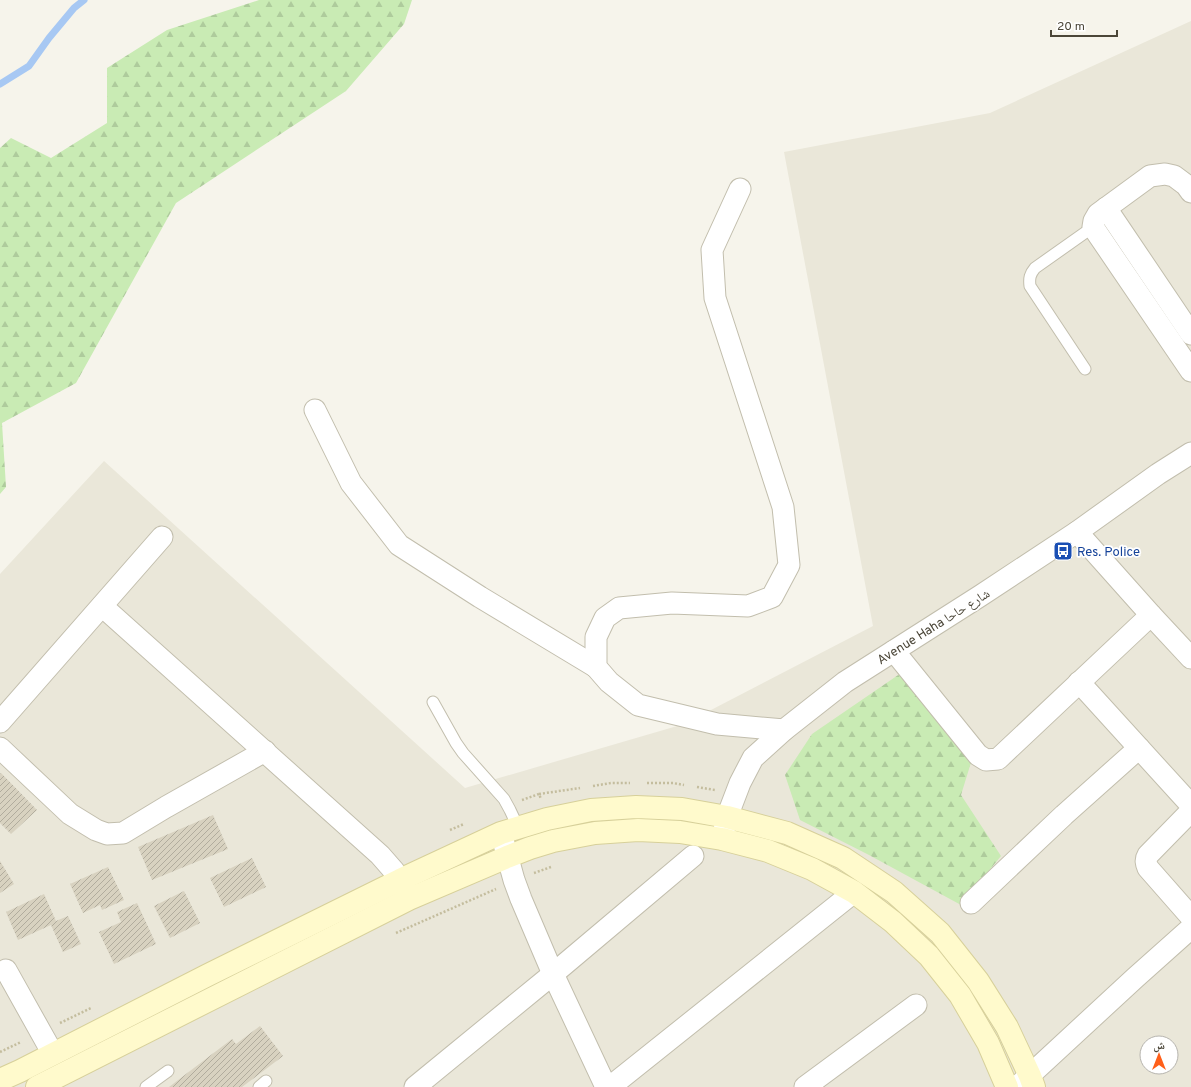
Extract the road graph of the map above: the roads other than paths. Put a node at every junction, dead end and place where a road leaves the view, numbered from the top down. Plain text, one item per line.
1 (740, 189) dead end
2 (1191, 192) edge
3 (1106, 208) junction
4 (1093, 228) junction
5 (1191, 334) edge
6 (1085, 370) dead end
7 (1191, 370) edge
8 (315, 410) dead end
9 (1187, 463) edge
10 (1077, 532) junction
11 (162, 537) dead end
12 (102, 606) junction
13 (1151, 616) junction
14 (894, 650) junction
15 (1191, 658) edge
16 (596, 667) junction
17 (1079, 682) junction
18 (433, 702) dead end
19 (0, 722) edge
20 (784, 730) junction
21 (0, 748) edge
22 (1139, 748) junction
23 (265, 751) junction
24 (727, 817) junction
25 (509, 830) junction
26 (722, 838) junction
27 (693, 856) dead end
28 (507, 857) junction
29 (400, 880) junction
30 (854, 892) junction
31 (409, 900) junction
32 (972, 903) dead end
33 (1191, 917) edge
34 (1191, 928) edge
35 (6, 970) dead end
36 (552, 974) junction
37 (208, 975) junction
38 (219, 996) junction
39 (916, 1005) dead end
40 (53, 1054) junction
41 (168, 1071) dead end
42 (0, 1080) edge
43 (1027, 1083) edge
44 (37, 1087) edge
45 (146, 1087) edge
46 (415, 1087) edge
47 (606, 1087) edge
48 (610, 1087) edge
49 (806, 1087) edge
50 (1007, 1087) edge

1 - 16 street
2 - 3 street
3 - 4 street
3 - 5 street
4 - 6 lane
4 - 7 street
8 - 16 street
9 - 10 street, Avenue Haha شارع حاحا
10 - 13 street
10 - 14 street, Avenue Haha شارع حاحا
11 - 12 street
12 - 19 street
12 - 23 street
13 - 15 street
13 - 17 street
14 - 17 street
14 - 20 street, Avenue Haha شارع حاحا
16 - 20 street
17 - 22 street
18 - 25 lane
20 - 24 street, Avenue Haha شارع حاحا
21 - 23 street
22 - 32 street
22 - 33 street
23 - 29 street
24 - 25 street
24 - 26 street, Avenue Haha شارع حاحا
24 - 43 street
25 - 28 street
25 - 29 street
26 - 28 street
26 - 30 street
27 - 36 street
28 - 31 street
28 - 36 street
29 - 31 street
29 - 37 street
30 - 48 street
30 - 50 street
31 - 38 street
34 - 43 street
35 - 40 street
36 - 46 street
36 - 47 street
37 - 38 street
37 - 40 street
38 - 44 street
39 - 49 street
40 - 42 street
41 - 45 lane

